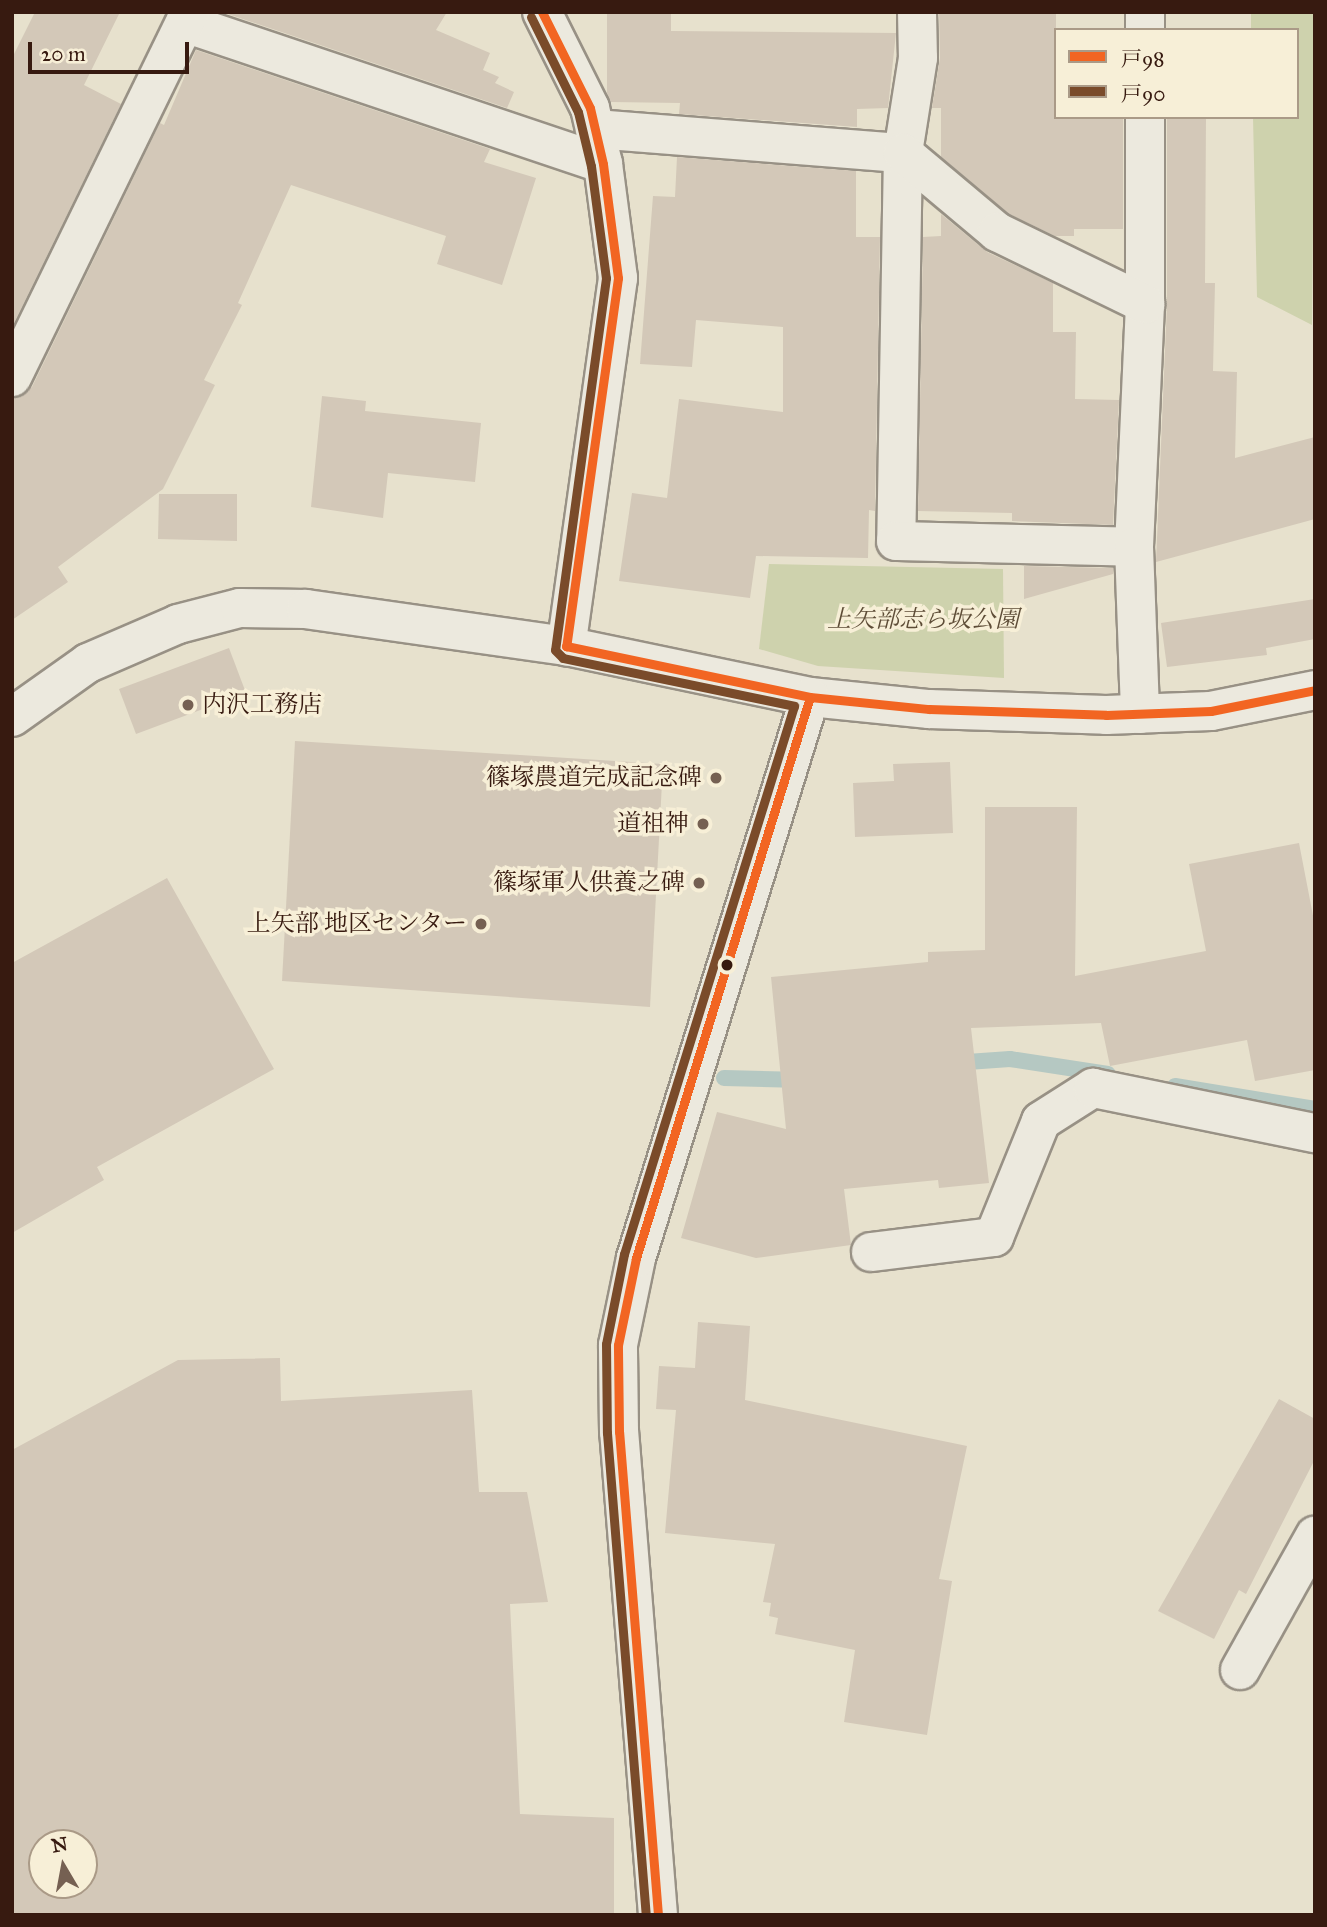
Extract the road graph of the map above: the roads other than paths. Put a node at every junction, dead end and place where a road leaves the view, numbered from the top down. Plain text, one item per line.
1 (542, 12) edge
2 (917, 12) edge
3 (187, 18) edge
4 (1145, 119) edge
5 (599, 147) junction
6 (903, 153) junction
7 (1144, 304) junction
8 (12, 377) edge
9 (1134, 547) junction
10 (565, 646) junction
11 (1315, 690) edge
12 (810, 696) junction
13 (1140, 714) junction
14 (12, 717) edge
15 (1315, 1133) edge
16 (871, 1252) dead end
17 (1315, 1536) edge
18 (1240, 1670) dead end
19 (658, 1915) edge

1 - 5 street
2 - 6 street
3 - 5 street
3 - 8 street
4 - 7 street
5 - 6 street
5 - 10 street
6 - 7 street
6 - 9 street
7 - 9 street
9 - 13 street
10 - 12 street
10 - 14 street
11 - 13 street
12 - 13 street
12 - 19 street
15 - 16 street
17 - 18 street

